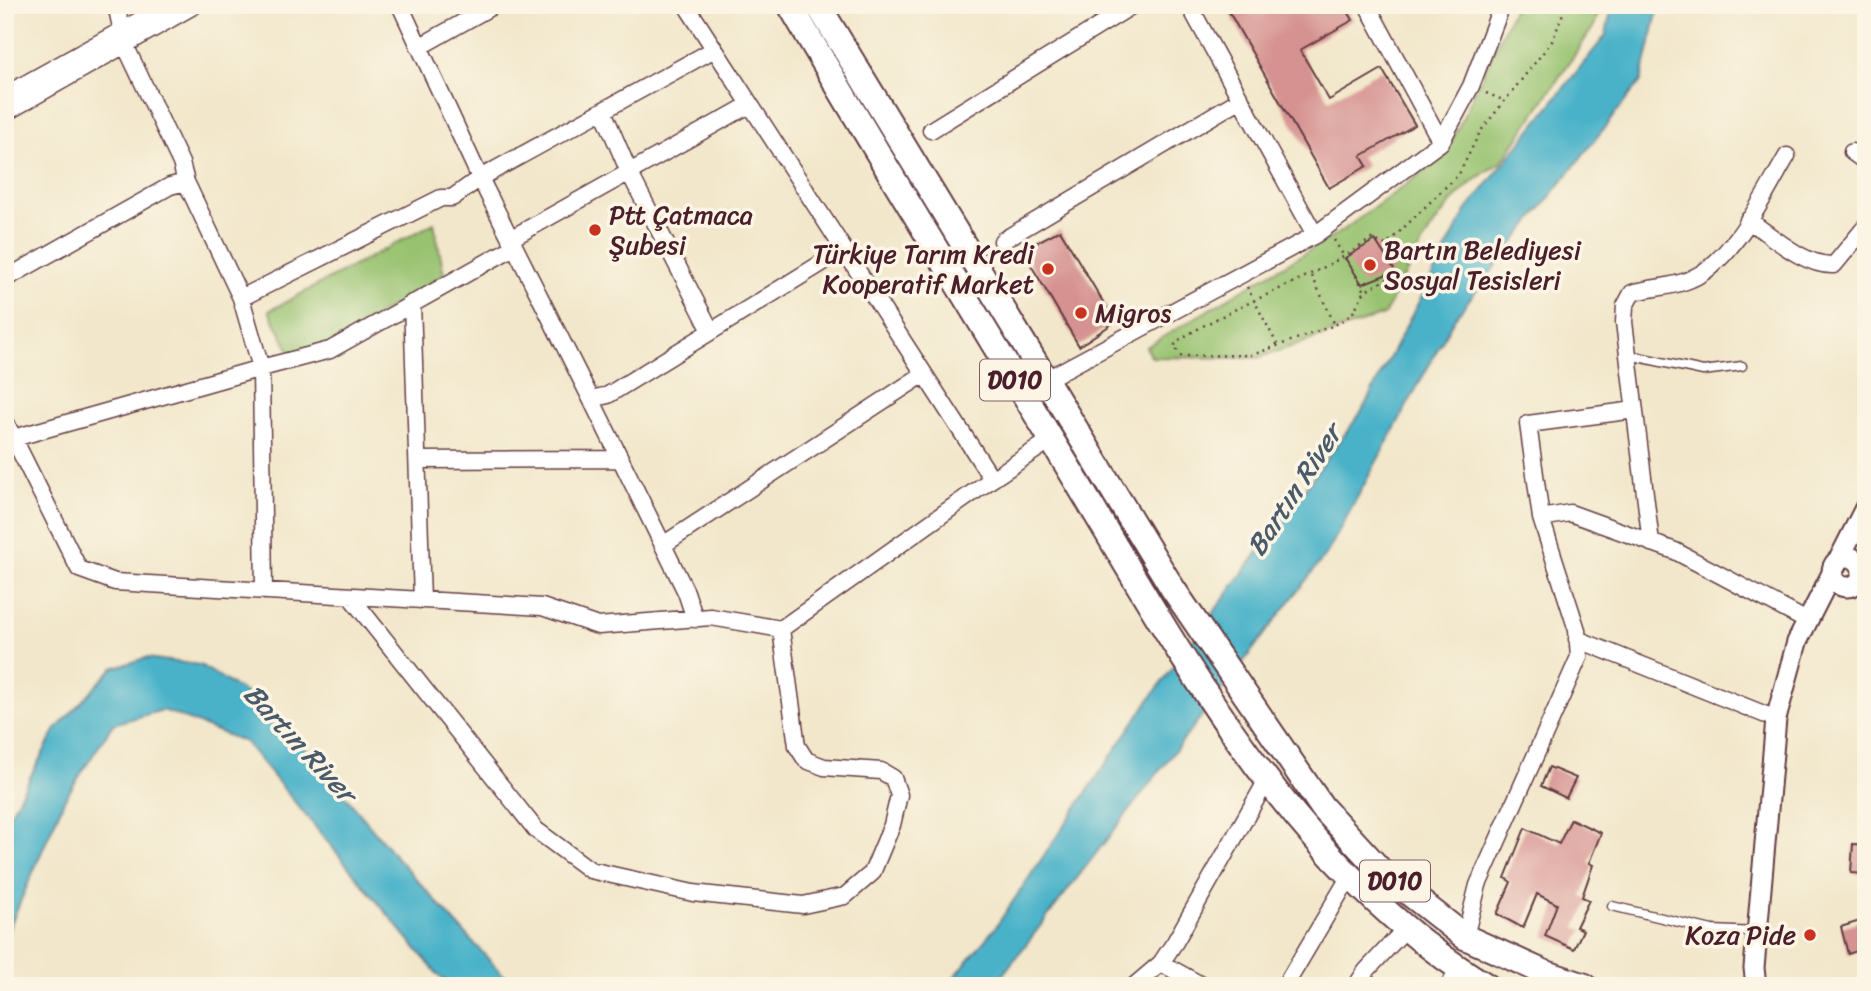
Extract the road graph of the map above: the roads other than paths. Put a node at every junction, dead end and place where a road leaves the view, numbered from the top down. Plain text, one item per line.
1 (116, 5) edge
2 (167, 5) edge
3 (195, 5) edge
4 (400, 5) edge
5 (494, 5) edge
6 (686, 5) edge
7 (790, 5) edge
8 (818, 5) edge
9 (1133, 5) edge
10 (1189, 5) edge
11 (1367, 5) edge
12 (1502, 5) edge
13 (123, 38) junction
14 (419, 47) junction
15 (713, 50) junction
16 (5, 95) edge
17 (1241, 99) junction
18 (749, 106) junction
19 (603, 111) junction
20 (5, 113) edge
21 (931, 130) dead end
22 (1441, 142) junction
23 (1852, 152) dead end
24 (1787, 156) dead end
25 (1866, 162) edge
26 (629, 172) junction
27 (480, 178) junction
28 (186, 182) junction
29 (1748, 220) junction
30 (1866, 226) edge
31 (1321, 231) junction
32 (1002, 241) dead end
33 (512, 243) junction
34 (843, 250) junction
35 (5, 279) edge
36 (241, 298) junction
37 (412, 303) junction
38 (711, 331) junction
39 (1629, 355) junction
40 (1742, 366) dead end
41 (261, 368) junction
42 (924, 374) junction
43 (1045, 380) junction
44 (591, 399) junction
45 (1635, 410) junction
46 (5, 421) edge
47 (14, 438) junction
48 (1052, 439) junction
49 (621, 459) junction
50 (419, 460) junction
51 (992, 479) junction
52 (1866, 506) edge
53 (1541, 518) junction
54 (1651, 543) junction
55 (663, 544) junction
56 (1833, 565) junction
57 (1861, 582) edge
58 (264, 591) junction
59 (350, 596) junction
60 (422, 600) junction
61 (1818, 603) junction
62 (695, 619) junction
63 (1807, 621) junction
64 (781, 629) junction
65 (1577, 639) junction
66 (1776, 719) junction
67 (1267, 780) junction
68 (1351, 874) junction
69 (1612, 906) dead end
70 (1407, 927) junction
71 (1757, 932) junction
72 (1465, 937) junction
73 (1161, 963) junction
74 (1454, 977) edge
75 (1752, 980) edge
76 (1134, 986) edge
77 (1203, 986) edge
78 (1285, 986) edge
79 (1356, 986) edge
80 (1487, 986) edge
81 (1585, 986) edge

1 - 13 street
2 - 13 street
3 - 13 street
4 - 14 street
5 - 14 street
6 - 15 street
7 - 48 highway, D010
8 - 43 highway, D010
9 - 21 street
10 - 17 street
11 - 22 street
12 - 22 street
13 - 16 street
13 - 20 street
13 - 28 street
14 - 27 street
15 - 18 street
15 - 19 street
17 - 31 street
17 - 32 street
18 - 26 street
18 - 34 street
19 - 26 street
19 - 27 street
22 - 31 street
23 - 25 street
24 - 29 street
26 - 33 street
26 - 38 street
27 - 33 street
27 - 36 street
28 - 35 street
28 - 36 street
29 - 30 street
29 - 39 street
31 - 43 street
33 - 37 street
33 - 44 street
34 - 38 street
34 - 42 street
36 - 41 street
37 - 41 street
37 - 50 street
38 - 44 street
39 - 40 lane
39 - 45 street
41 - 47 street
41 - 58 street
42 - 51 street
42 - 55 street
43 - 72 highway, D010
44 - 49 street
45 - 53 street
45 - 54 street
46 - 47 street
47 - 58 street
48 - 51 street
48 - 67 highway, D010
49 - 50 street
49 - 55 street
50 - 60 street
51 - 64 street
52 - 56 street
53 - 54 street
53 - 65 street
54 - 63 street
55 - 62 street
56 - 57 street
56 - 61 street
57 - 61 street
58 - 59 street
59 - 60 street
59 - 64 street
60 - 62 street
61 - 63 street
62 - 64 street
63 - 66 street
65 - 66 street
65 - 72 street
66 - 71 street
67 - 68 highway, D010
67 - 73 street
68 - 70 highway, D010
68 - 78 street
69 - 71 lane
70 - 74 highway, D010
70 - 79 street
71 - 75 street
72 - 81 highway, D010
73 - 76 street
73 - 77 street
74 - 80 highway, D010

